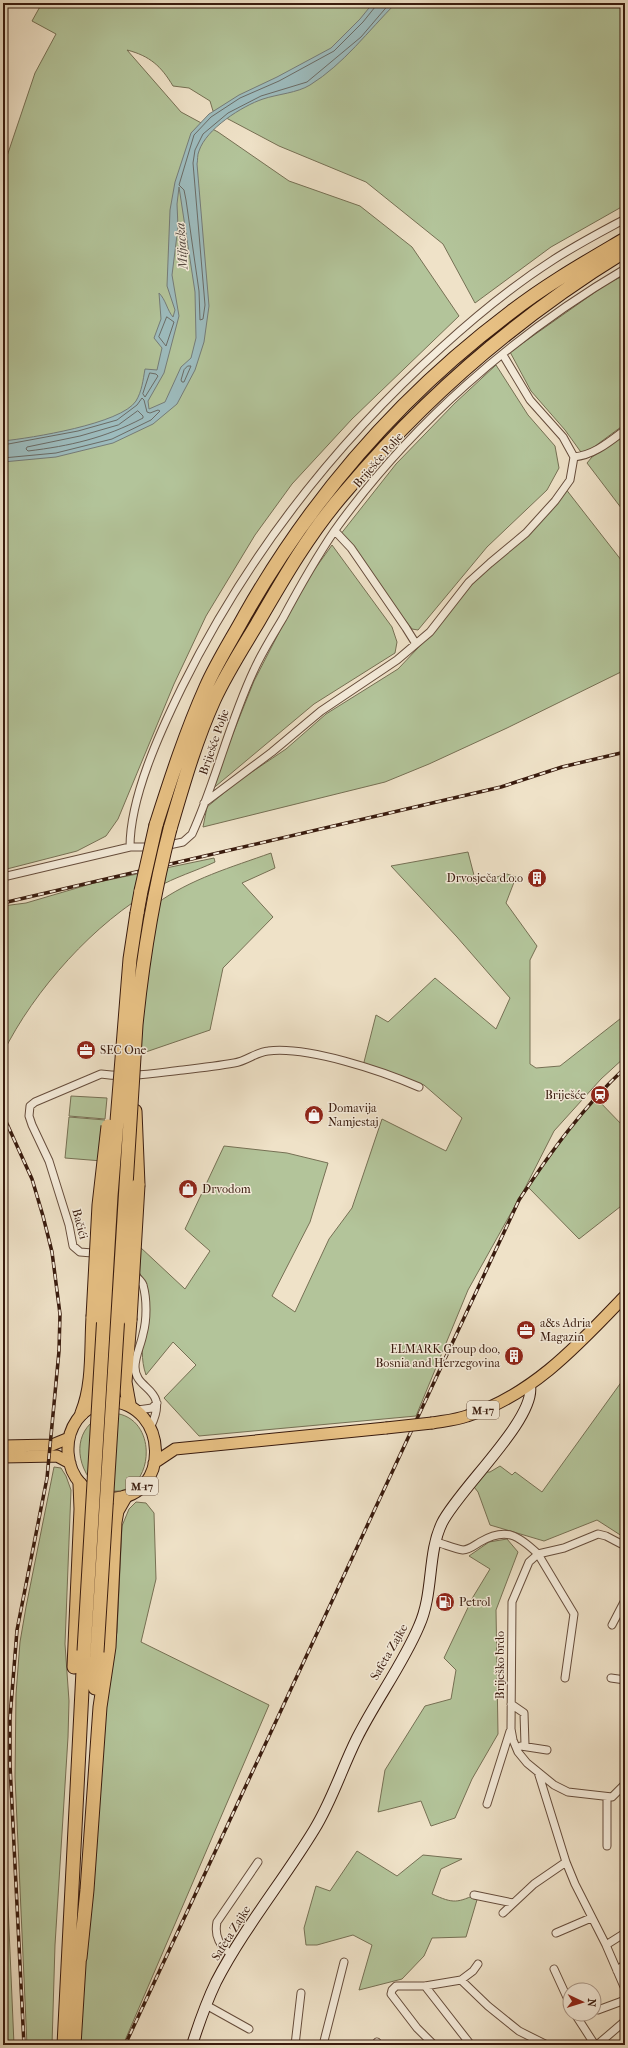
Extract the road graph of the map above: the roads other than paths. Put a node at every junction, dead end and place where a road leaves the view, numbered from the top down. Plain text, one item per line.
1 (625, 218) edge
2 (625, 239) edge
3 (625, 251) edge
4 (625, 269) edge
5 (503, 355) junction
6 (625, 430) edge
7 (574, 456) junction
8 (335, 531) junction
9 (416, 644) junction
10 (204, 803) junction
11 (130, 847) junction
12 (3, 877) edge
13 (137, 913) junction
14 (133, 1087) junction
15 (419, 1087) dead end
16 (625, 1296) edge
17 (530, 1386) junction
18 (157, 1403) junction
19 (134, 1407) junction
20 (82, 1412) junction
21 (150, 1426) junction
22 (154, 1437) junction
23 (69, 1438) junction
24 (3, 1446) edge
25 (175, 1449) junction
26 (3, 1457) edge
27 (70, 1463) junction
28 (154, 1463) junction
29 (80, 1484) junction
30 (125, 1497) junction
31 (436, 1542) junction
32 (625, 1546) edge
33 (538, 1554) junction
34 (625, 1600) edge
35 (612, 1625) dead end
36 (565, 1678) dead end
37 (611, 1678) dead end
38 (625, 1680) edge
39 (511, 1704) junction
40 (511, 1729) junction
41 (525, 1745) junction
42 (515, 1746) junction
43 (547, 1750) dead end
44 (538, 1772) junction
45 (625, 1784) edge
46 (607, 1798) junction
47 (487, 1804) dead end
48 (607, 1846) dead end
49 (258, 1862) dead end
50 (566, 1862) junction
51 (72, 1869) junction
52 (474, 1895) dead end
53 (513, 1903) junction
54 (503, 1914) dead end
55 (591, 1918) junction
56 (556, 1933) dead end
57 (625, 1933) edge
58 (606, 1945) junction
59 (232, 1955) junction
60 (80, 1958) junction
61 (344, 1962) dead end
62 (478, 1964) dead end
63 (625, 1964) edge
64 (554, 1969) dead end
65 (617, 1971) junction
66 (461, 1980) junction
67 (425, 1986) junction
68 (562, 1986) edge
69 (625, 1989) edge
70 (301, 1993) dead end
71 (625, 2000) edge
72 (206, 2005) junction
73 (602, 2009) edge
74 (625, 2021) edge
75 (580, 2022) edge
76 (249, 2029) dead end
77 (64, 2045) edge
78 (74, 2045) edge
79 (192, 2045) edge
80 (295, 2045) edge
81 (323, 2045) edge
82 (434, 2045) edge
83 (471, 2045) edge
84 (547, 2045) edge
85 (596, 2045) edge

1 - 11 street
2 - 13 highway, bridge
3 - 14 highway, bridge
4 - 5 street, Briješće Polje
5 - 7 street
5 - 8 street, Briješće Polje
6 - 7 street
7 - 9 street, Briješće Polje
8 - 9 street
8 - 10 street, Briješće Polje
9 - 10 street, Briješće Polje
10 - 11 street
11 - 12 street
13 - 20 highway, bridge
13 - 51 highway, bridge
14 - 19 highway, bridge
14 - 60 highway, bridge
15 - 18 street, Bačići
16 - 17 main road, M-17
17 - 25 main road, M-17, bridge
17 - 31 main road, Safeta Zajke
18 - 19 street
18 - 21 street
19 - 20 main road
19 - 21 main road, M-17
20 - 23 main road
21 - 22 main road, M-17
22 - 25 main road
22 - 28 main road, M-17
23 - 24 main road
23 - 27 main road
25 - 28 main road, M-17
26 - 27 main road
27 - 29 main road
28 - 30 main road, M-17
29 - 30 main road, M-17
29 - 51 highway
30 - 60 highway
31 - 33 street
31 - 59 main road, Safeta Zajke
32 - 33 street
33 - 36 street
33 - 39 street, Briješko brdo
34 - 35 street
37 - 38 street
39 - 40 street, Briješko brdo
39 - 41 street
40 - 42 street, Briješko brdo
40 - 47 street
41 - 42 street
41 - 43 street
42 - 44 street, Briješko brdo
44 - 46 street, Briješko brdo
44 - 50 street, Briješko brdo
45 - 46 street
46 - 48 street
49 - 59 street
50 - 53 street
50 - 55 street, Briješko brdo
51 - 77 highway
52 - 53 street
53 - 54 street
55 - 56 street
55 - 58 street, Briješko brdo
57 - 58 street
58 - 65 street, Briješko brdo
59 - 72 main road, Safeta Zajke
60 - 78 highway
61 - 81 street
62 - 66 street
63 - 65 street
64 - 68 street
65 - 69 street, Briješko brdo
66 - 67 street
66 - 84 street
67 - 82 street
67 - 83 street
70 - 80 street
71 - 73 street
72 - 76 street
72 - 79 main road, Safeta Zajke
74 - 85 street
75 - 85 street

